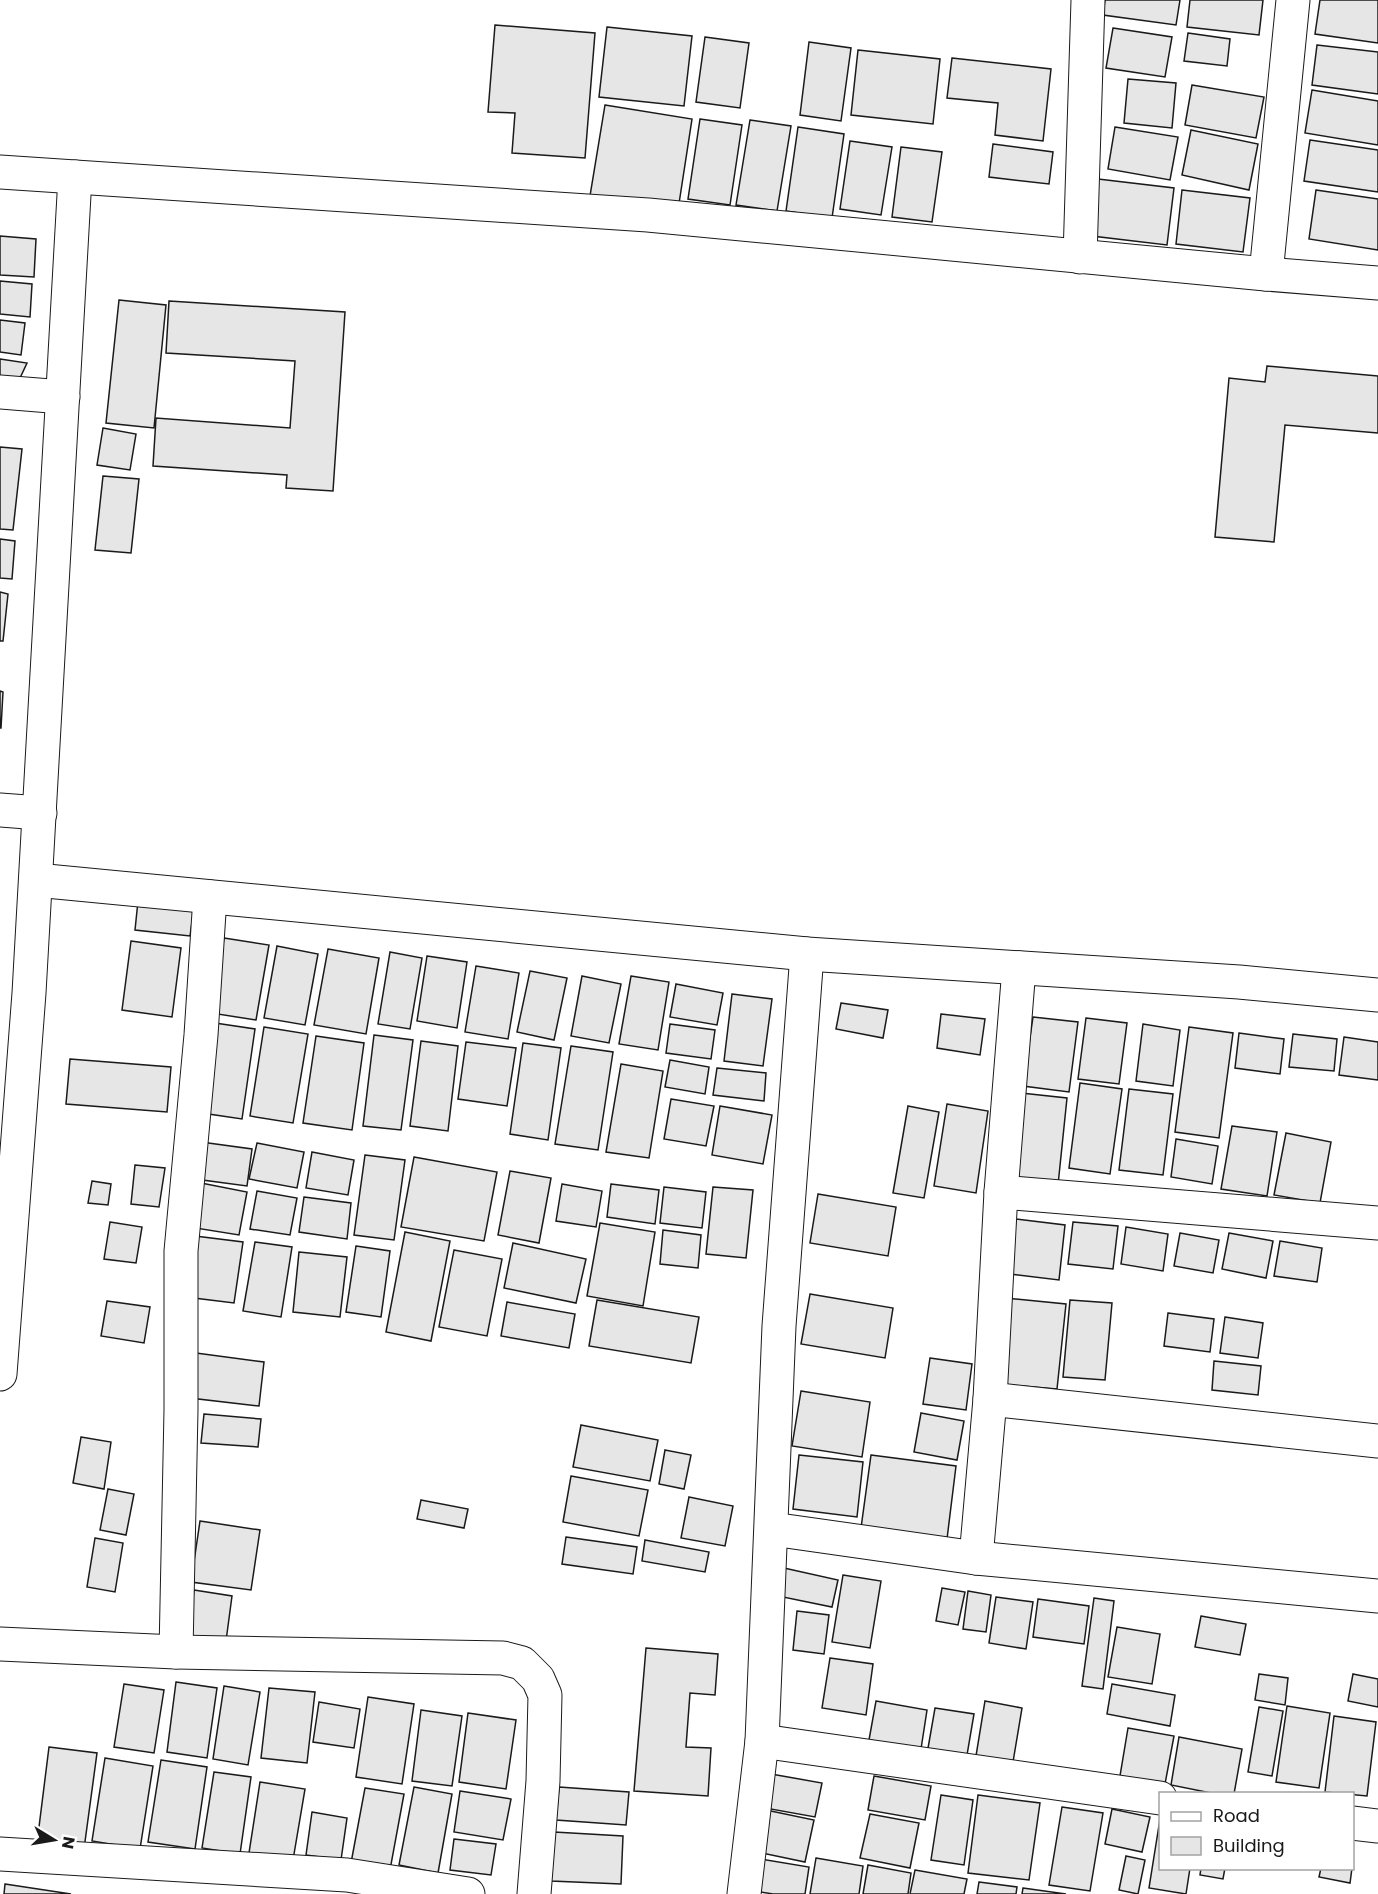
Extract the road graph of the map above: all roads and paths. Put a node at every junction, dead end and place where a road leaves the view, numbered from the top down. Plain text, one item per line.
1 (1088, 0) edge
2 (1293, 0) edge
3 (0, 172) edge
4 (75, 177) junction
5 (1080, 257) junction
6 (1266, 274) junction
7 (1378, 283) edge
8 (0, 392) edge
9 (63, 397) junction
10 (0, 810) edge
11 (40, 813) junction
12 (36, 880) junction
13 (210, 897) junction
14 (807, 954) junction
15 (1019, 968) junction
16 (1378, 996) edge
17 (1001, 1192) junction
18 (1378, 1223) edge
19 (0, 1374) edge
20 (990, 1399) junction
21 (1378, 1441) edge
22 (772, 1529) junction
23 (976, 1558) junction
24 (1378, 1596) edge
25 (0, 1644) edge
26 (176, 1652) junction
27 (762, 1742) junction
28 (1159, 1798) edge
29 (1354, 1823) edge
30 (1378, 1826) edge
31 (0, 1854) edge
32 (468, 1894) edge
33 (534, 1894) edge
34 (744, 1894) edge

1 - 5 street
2 - 6 street
3 - 4 street
4 - 5 street
4 - 9 street
5 - 6 street
6 - 7 street
8 - 9 street
9 - 11 street
10 - 11 street
11 - 12 street
12 - 13 street
12 - 19 street
13 - 14 street
13 - 26 street
14 - 15 street
14 - 22 street
15 - 16 street
15 - 17 street
17 - 18 street
17 - 20 street
20 - 21 street
20 - 23 street
22 - 23 street
22 - 27 street
23 - 24 street
25 - 26 street
26 - 33 street
27 - 28 street
27 - 34 street
29 - 30 street
31 - 32 street

